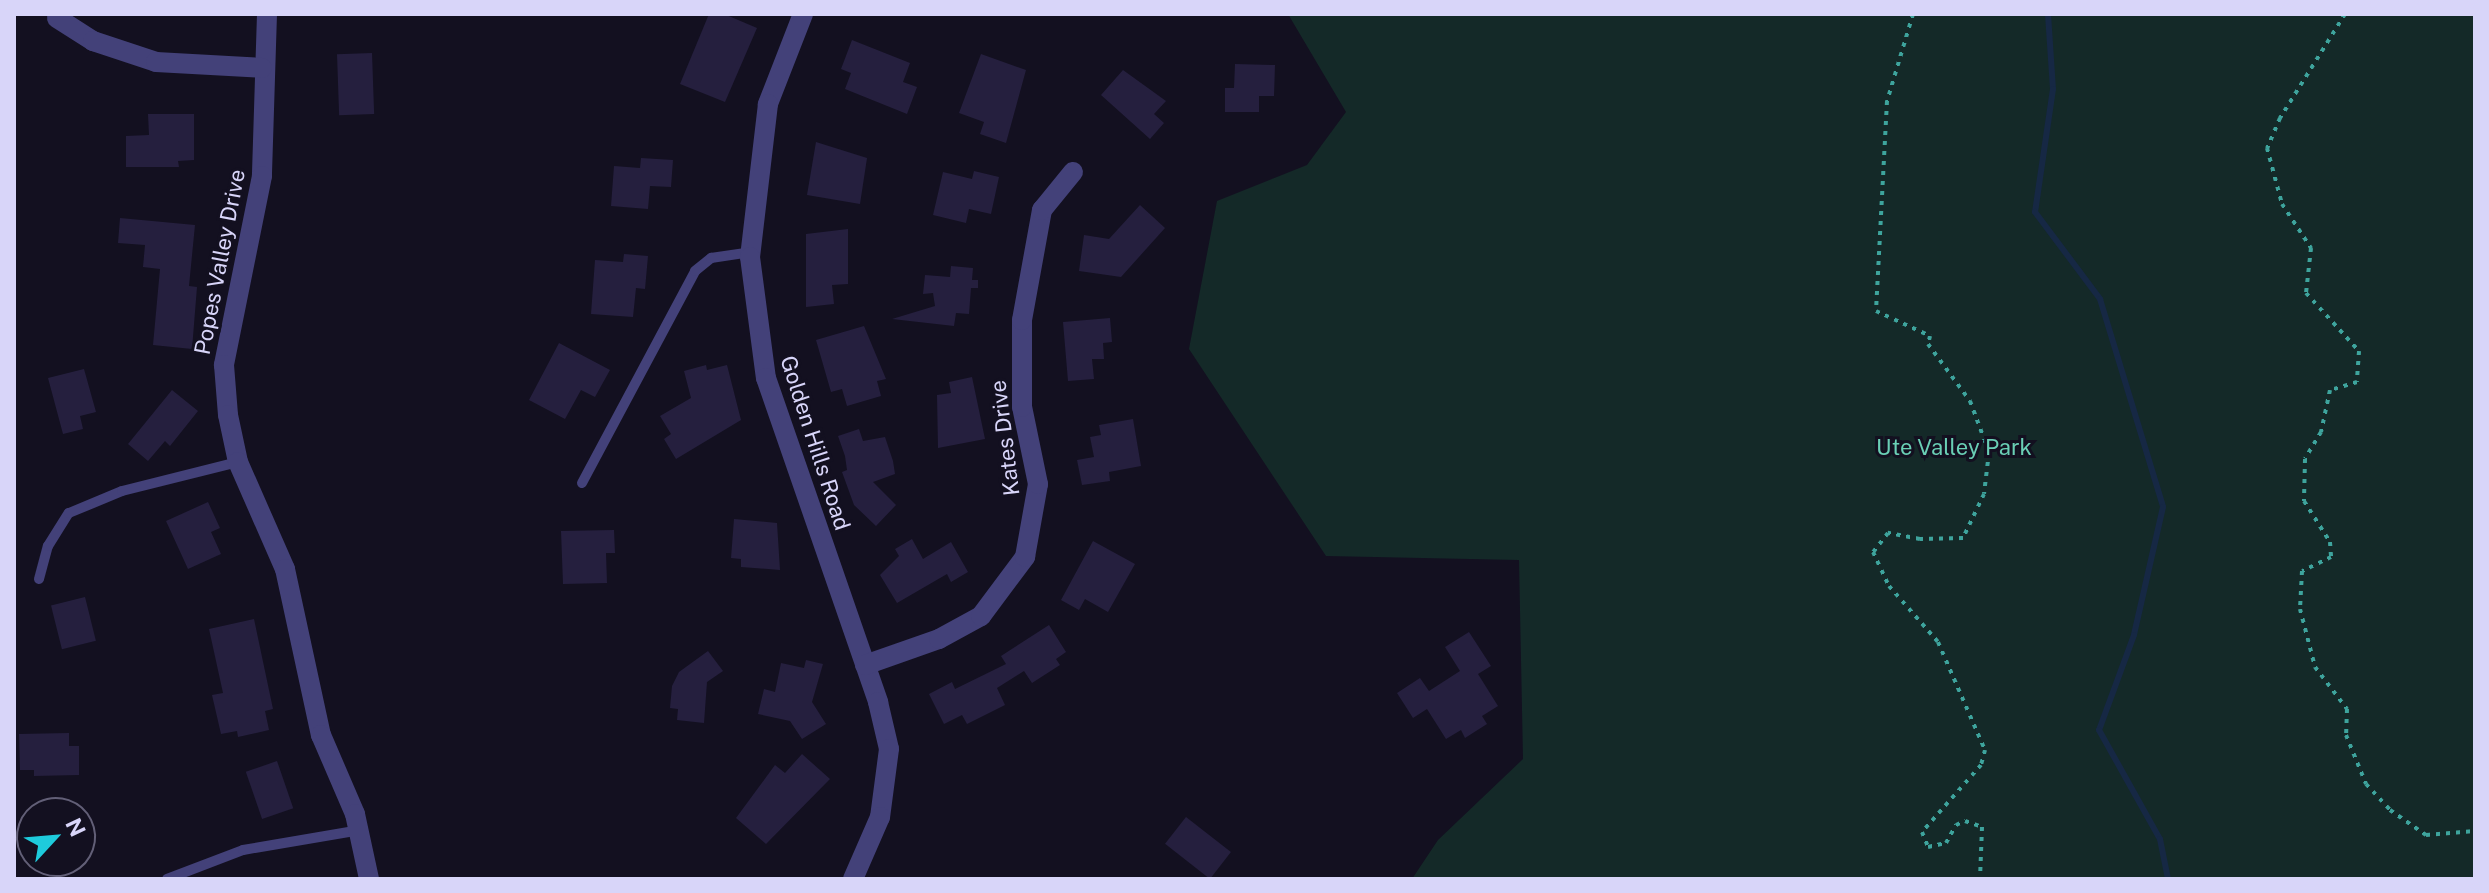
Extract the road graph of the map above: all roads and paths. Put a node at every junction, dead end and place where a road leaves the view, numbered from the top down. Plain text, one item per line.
1 (267, 14) edge
2 (803, 14) edge
3 (1913, 14) edge
4 (2345, 14) edge
5 (50, 16) edge
6 (262, 68) junction
7 (1073, 172) dead end
8 (751, 252) junction
9 (238, 462) junction
10 (582, 483) dead end
11 (39, 579) dead end
12 (865, 665) junction
13 (360, 830) junction
14 (2475, 831) edge
15 (167, 879) edge
16 (369, 879) edge
17 (853, 879) edge
18 (1980, 879) edge

1 - 6 street, Popes Valley Drive
2 - 8 street, Golden Hills Road
3 - 18 path
4 - 14 path
5 - 6 street
6 - 9 street, Popes Valley Drive
7 - 12 street, Kates Drive
8 - 10 lane
8 - 12 street, Golden Hills Road
9 - 11 lane
9 - 13 street, Popes Valley Drive
12 - 17 street, Golden Hills Road
13 - 15 lane
13 - 16 street, Popes Valley Drive

